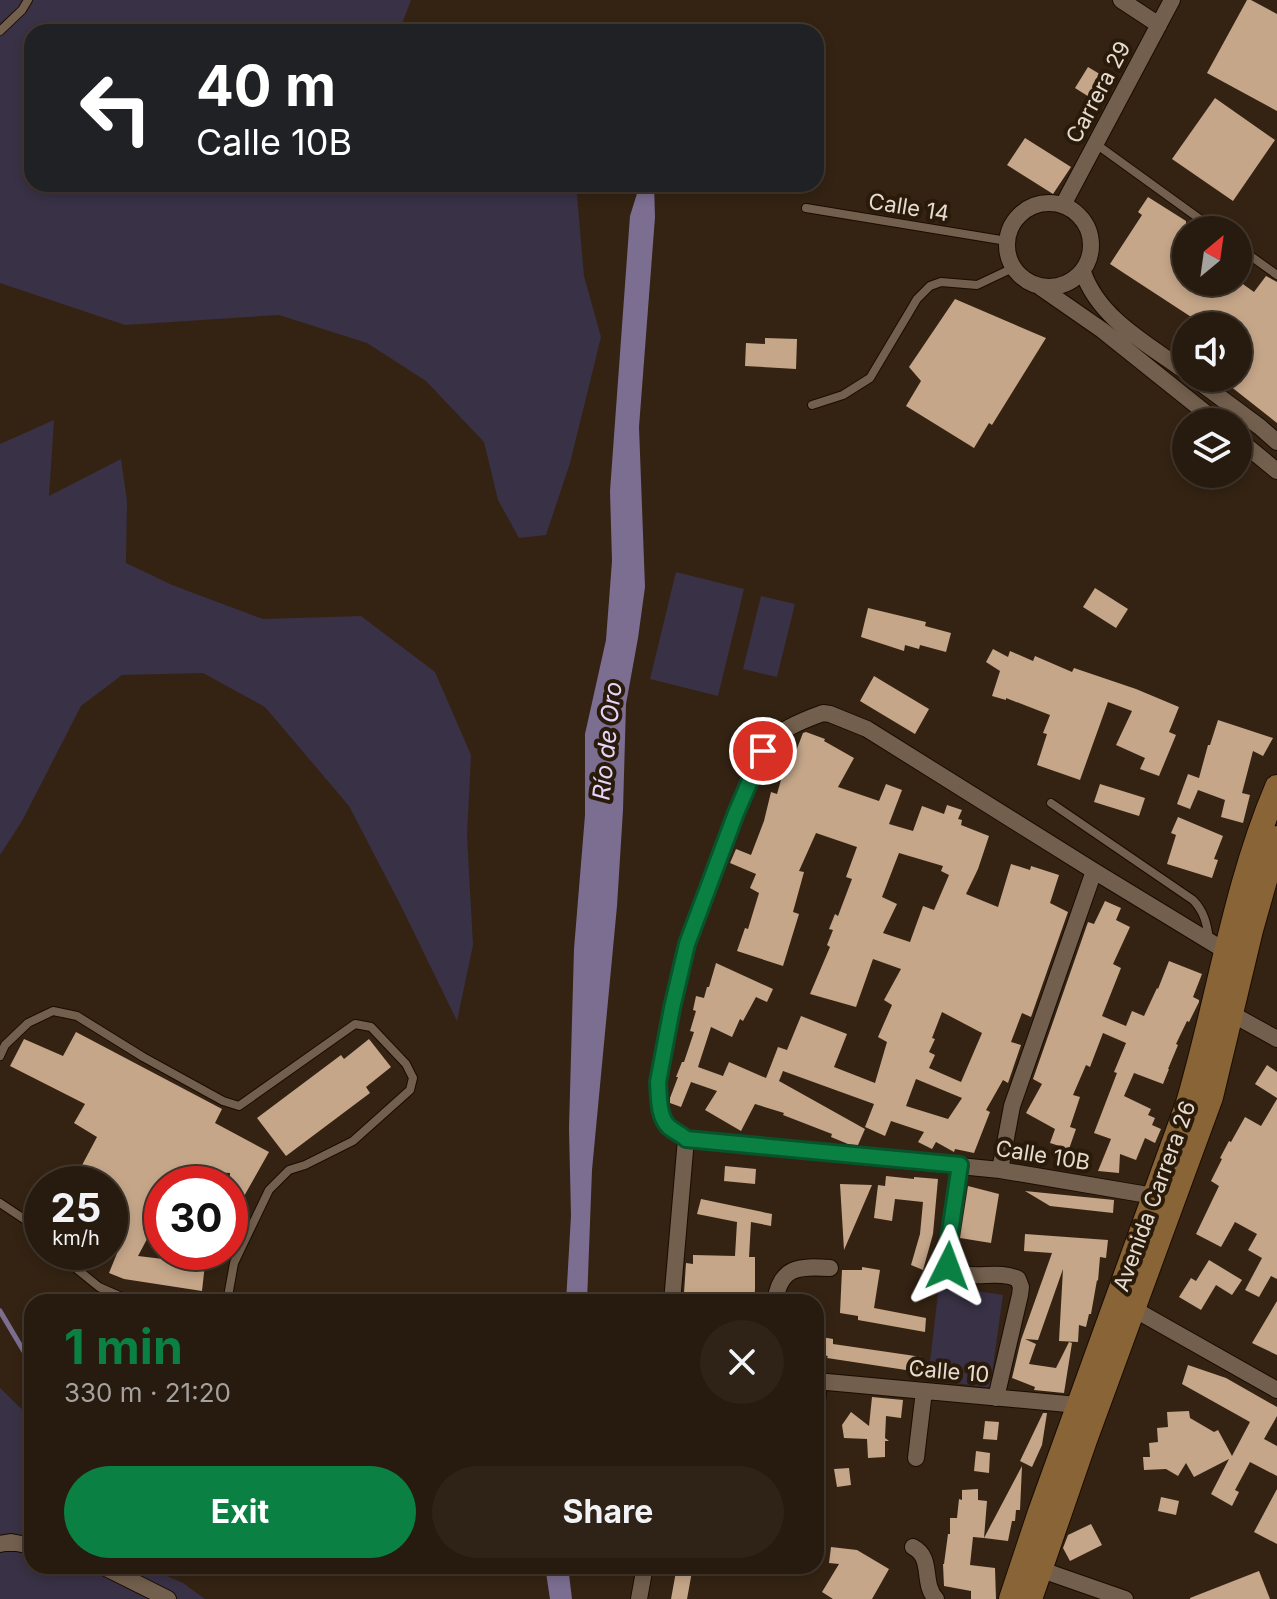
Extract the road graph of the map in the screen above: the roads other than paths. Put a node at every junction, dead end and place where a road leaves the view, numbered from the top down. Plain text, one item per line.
1 (28, 0) edge
2 (1121, 0) edge
3 (1172, 0) edge
4 (1159, 25) junction
5 (0, 31) edge
6 (1096, 144) junction
7 (1063, 205) junction
8 (806, 208) dead end
9 (1196, 216) edge
10 (1007, 241) junction
11 (1252, 257) edge
12 (1013, 268) junction
13 (1083, 272) junction
14 (1277, 275) edge
15 (1038, 286) junction
16 (1172, 362) edge
17 (1213, 392) edge
18 (812, 405) dead end
19 (1200, 408) edge
20 (1277, 442) edge
21 (1252, 450) edge
22 (1277, 471) edge
23 (1277, 787) edge
24 (1051, 803) dead end
25 (1276, 843) edge
26 (1094, 871) junction
27 (1218, 946) junction
28 (1232, 1014) junction
29 (1277, 1039) edge
30 (0, 1056) edge
31 (686, 1139) junction
32 (960, 1165) junction
33 (1000, 1170) junction
34 (1154, 1196) junction
35 (0, 1203) edge
36 (24, 1219) edge
37 (830, 1268) dead end
38 (78, 1270) edge
39 (115, 1294) edge
40 (228, 1294) edge
41 (673, 1294) edge
42 (777, 1294) edge
43 (1126, 1304) junction
44 (824, 1383) edge
45 (1277, 1390) edge
46 (924, 1391) junction
47 (996, 1398) junction
48 (1078, 1405) junction
49 (916, 1458) dead end
50 (0, 1544) edge
51 (24, 1544) edge
52 (913, 1547) dead end
53 (1039, 1569) junction
54 (118, 1574) edge
55 (644, 1574) edge
56 (168, 1599) edge
57 (639, 1599) edge
58 (936, 1599) edge
59 (1011, 1599) edge
60 (1030, 1599) edge
61 (1125, 1599) edge

1 - 5 lane
2 - 4 street
3 - 4 street, Carrera 29
4 - 6 street, Carrera 29
6 - 7 street, Carrera 29
6 - 9 lane
7 - 10 street
7 - 13 street
8 - 10 lane, Calle 14
10 - 12 street
11 - 14 lane
12 - 15 street
12 - 18 lane
13 - 15 street
13 - 16 street
15 - 19 street
17 - 20 street
21 - 22 street
23 - 27 main road, Avenida Carrera 26
24 - 27 lane
25 - 28 main road, Avenida Carrera 26
26 - 27 street
26 - 31 street
26 - 33 street
27 - 34 main road, Avenida Carrera 26
28 - 29 street
28 - 43 main road, Avenida Carrera 26
30 - 40 lane
31 - 32 street, Calle 10B
31 - 41 street
32 - 33 street, Calle 10B
32 - 47 street
33 - 34 street, Calle 10B
34 - 43 main road, Avenida Carrera 26
35 - 36 lane
37 - 42 street
38 - 39 lane
43 - 45 street
43 - 48 main road, Avenida Carrera 26
43 - 53 main road, Avenida Carrera 26
44 - 46 street, Calle 10
46 - 47 street, Calle 10
46 - 49 street
47 - 48 street, Calle 10
48 - 59 main road, Avenida Carrera 26
50 - 51 street
52 - 58 street
53 - 60 main road, Avenida Carrera 26
53 - 61 street
54 - 56 street
55 - 57 street

